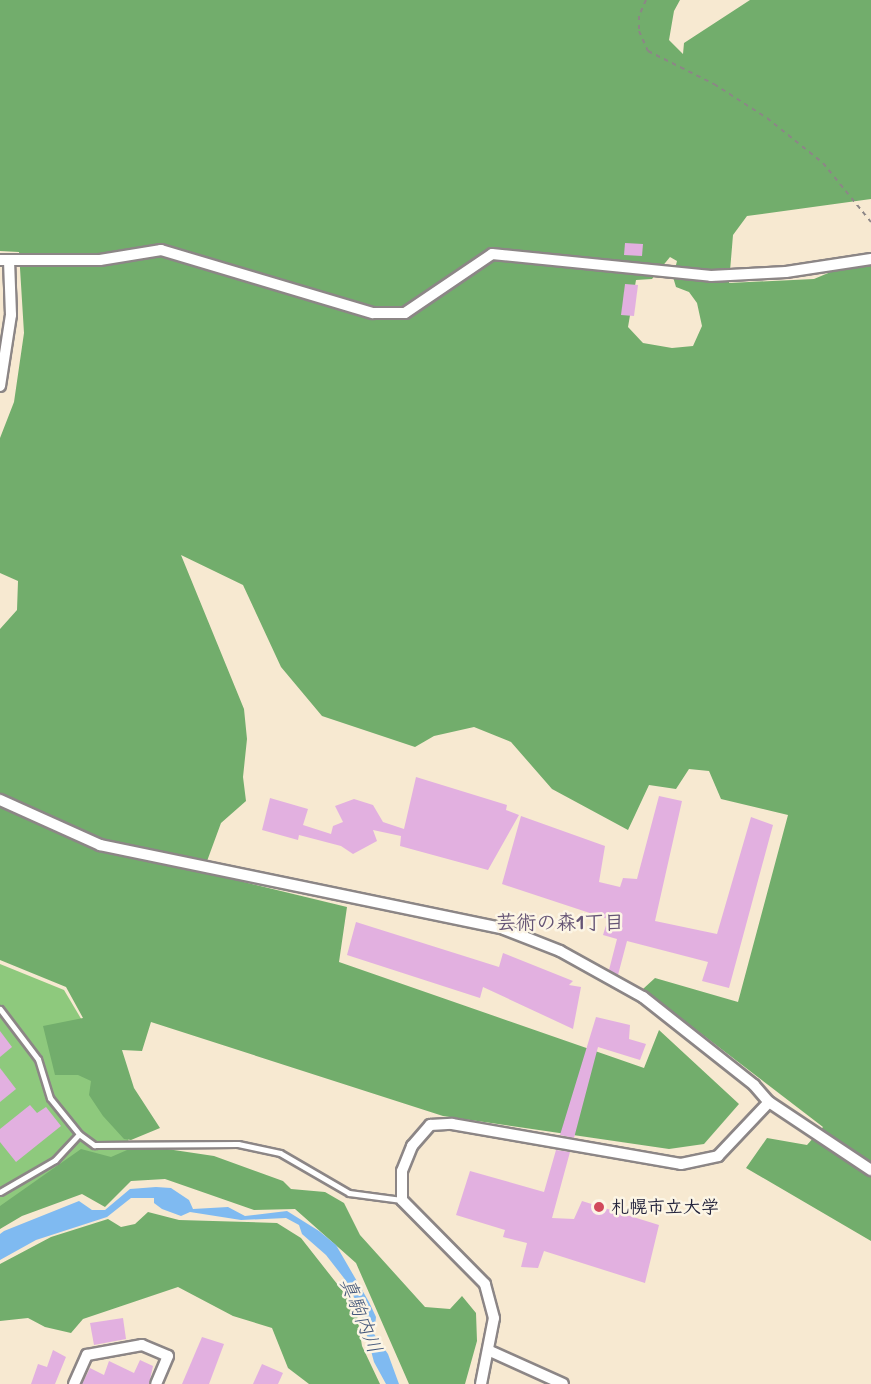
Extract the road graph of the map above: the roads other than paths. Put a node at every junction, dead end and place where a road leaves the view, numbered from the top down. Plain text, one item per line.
1 (871, 259) edge
2 (4, 260) edge
3 (0, 387) edge
4 (0, 800) edge
5 (0, 1009) edge
6 (769, 1101) junction
7 (79, 1134) junction
8 (871, 1170) edge
9 (0, 1192) edge
10 (402, 1200) junction
11 (490, 1351) junction
12 (481, 1382) edge
13 (74, 1384) edge
14 (156, 1384) edge
15 (562, 1384) edge

1 - 2 street
2 - 3 street
4 - 6 street
5 - 7 lane
6 - 8 street
6 - 10 street
7 - 9 lane
7 - 10 lane
10 - 11 street
11 - 12 street
11 - 15 street
13 - 14 street

